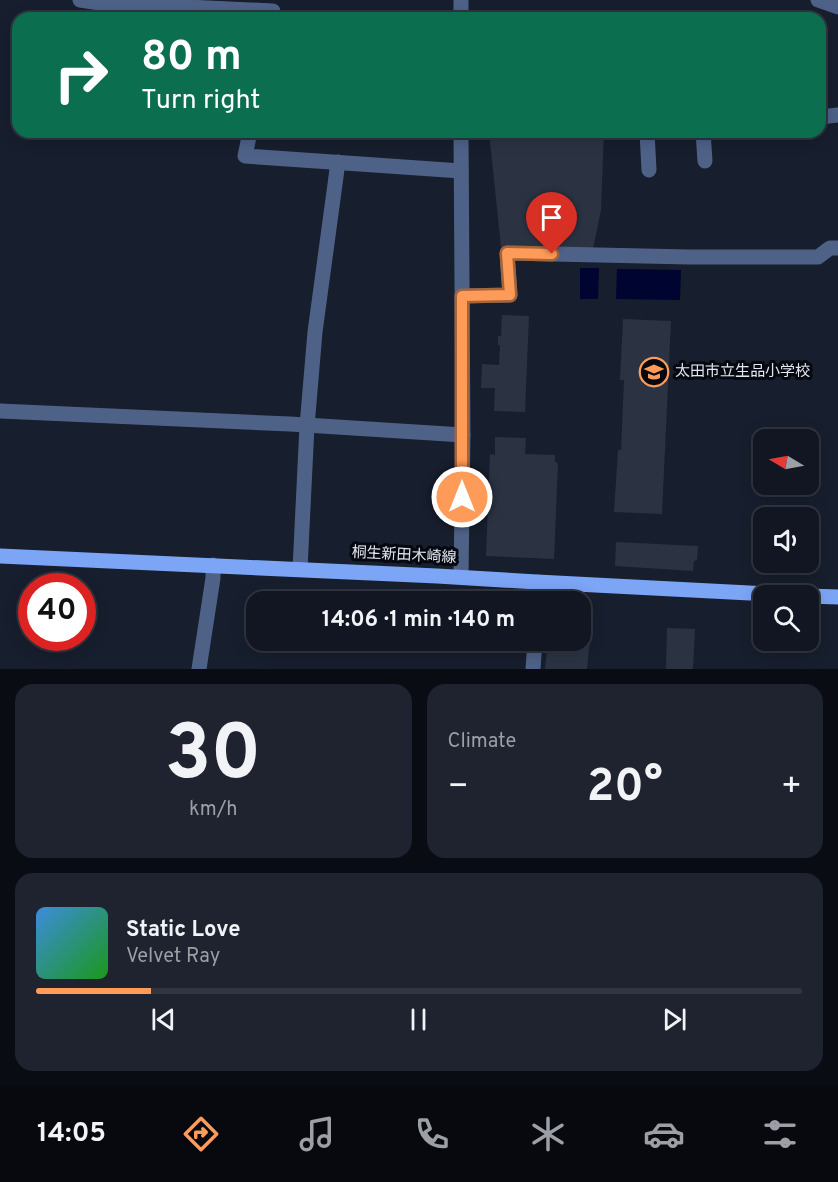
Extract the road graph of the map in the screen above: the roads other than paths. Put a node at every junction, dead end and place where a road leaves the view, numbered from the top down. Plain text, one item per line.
1 (80, 0) edge
2 (818, 0) edge
3 (838, 7) edge
4 (274, 10) edge
5 (249, 138) edge
6 (461, 138) edge
7 (647, 138) edge
8 (703, 138) edge
9 (705, 161) dead end
10 (338, 162) junction
11 (649, 170) dead end
12 (461, 171) junction
13 (838, 248) edge
14 (462, 296) junction
15 (0, 411) edge
16 (307, 426) junction
17 (463, 435) junction
18 (0, 556) edge
19 (213, 565) junction
20 (300, 569) junction
21 (461, 577) junction
22 (537, 582) junction
23 (537, 591) edge
24 (753, 593) edge
25 (819, 596) edge
26 (838, 597) edge
27 (535, 651) edge
28 (200, 669) edge
29 (534, 669) edge

1 - 4 street
2 - 3 street
5 - 10 street
6 - 12 street
7 - 11 street
8 - 9 street
10 - 12 street
10 - 16 street
12 - 14 street
13 - 14 street
14 - 17 street
15 - 16 street
16 - 17 street
16 - 20 street
17 - 21 street
18 - 19 main road, 桐生新田木崎線
19 - 20 main road, 桐生新田木崎線
19 - 28 street
20 - 21 main road, 桐生新田木崎線
21 - 22 main road, 桐生新田木崎線
22 - 23 street
22 - 24 main road, 桐生新田木崎線
25 - 26 main road, 桐生新田木崎線
27 - 29 street

